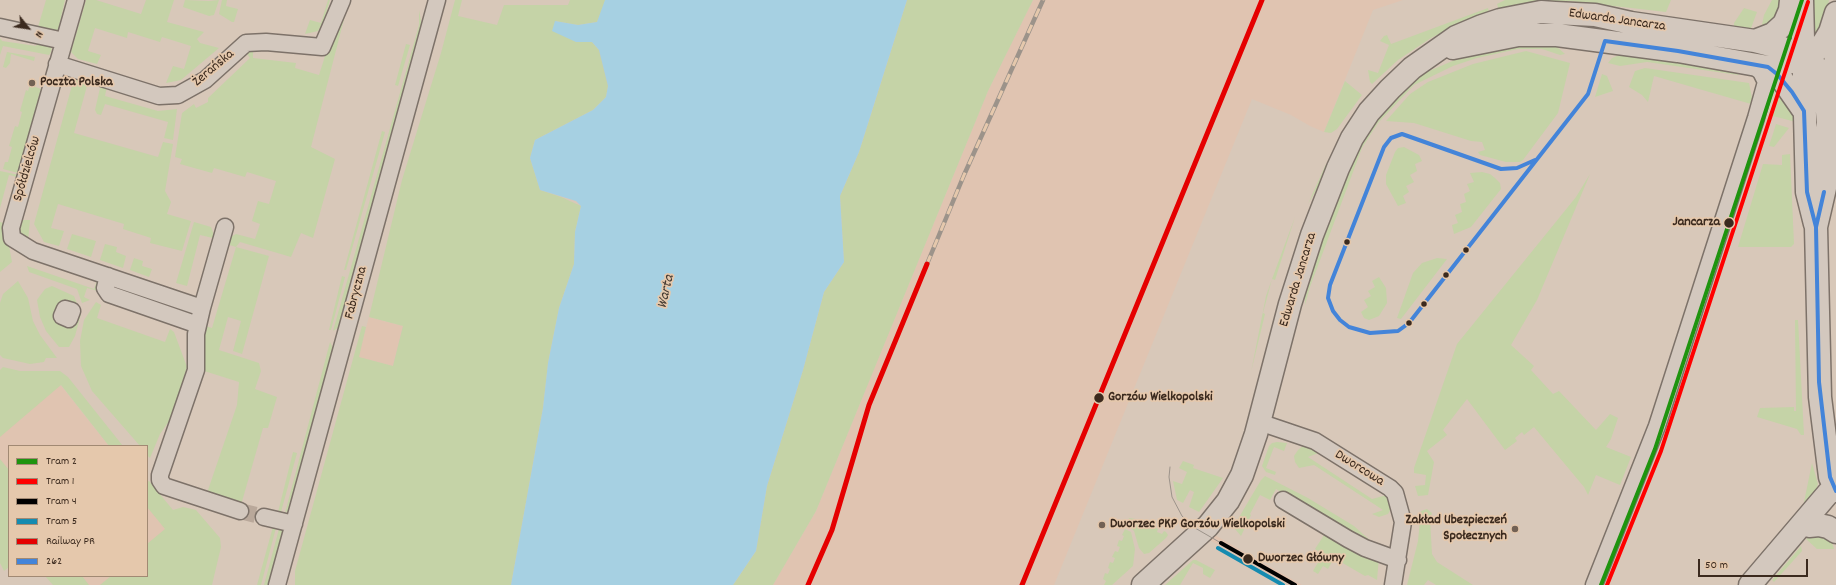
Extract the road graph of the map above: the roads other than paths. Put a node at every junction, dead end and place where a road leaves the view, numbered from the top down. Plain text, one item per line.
1 (76, 0) edge
2 (342, 0) edge
3 (437, 0) edge
4 (1791, 0) edge
5 (1802, 0) edge
6 (1836, 12) edge
7 (1570, 13) junction
8 (1836, 20) edge
9 (1631, 23) junction
10 (0, 27) edge
11 (1596, 38) junction
12 (64, 41) junction
13 (1754, 41) junction
14 (1436, 52) junction
15 (1836, 53) edge
16 (1802, 58) junction
17 (57, 64) junction
18 (1760, 66) junction
19 (1804, 111) junction
20 (1828, 122) junction
21 (225, 227) dead end
22 (1816, 227) junction
23 (108, 276) junction
24 (202, 308) junction
25 (198, 325) junction
26 (1819, 382) junction
27 (1836, 406) edge
28 (1259, 422) junction
29 (1836, 489) edge
30 (1283, 500) dead end
31 (240, 511) tunnel mouth
32 (264, 517) tunnel mouth
33 (294, 524) junction
34 (1809, 526) junction
35 (1836, 532) edge
36 (1398, 560) junction
37 (277, 585) edge
38 (1143, 585) edge
39 (1393, 585) edge
40 (1594, 585) edge
41 (1750, 585) edge
42 (1760, 585) edge

1 - 12 street, Spółdzielców
2 - 17 street, Żerańska
3 - 33 street, Fabryczna
4 - 13 street
5 - 16 street
6 - 8 street
6 - 16 street, Edwarda Jancarza
7 - 9 street, Edwarda Jancarza
7 - 11 street
7 - 14 street, Edwarda Jancarza
9 - 11 street
9 - 13 street, Edwarda Jancarza
10 - 12 street
11 - 14 street, Edwarda Jancarza
11 - 18 street, Edwarda Jancarza
12 - 17 street, Spółdzielców
13 - 16 street, Edwarda Jancarza
14 - 28 street, Edwarda Jancarza
15 - 20 street
16 - 18 street, Edwarda Jancarza
16 - 19 street
16 - 20 street, Edwarda Jancarza
17 - 23 street, Spółdzielców
18 - 19 street
18 - 40 street
19 - 22 street
20 - 22 street
21 - 24 street
22 - 26 street
23 - 24 street, Spółdzielców
23 - 25 street
24 - 25 street
25 - 31 street
26 - 27 street
26 - 29 street
28 - 36 street, Dworcowa
28 - 38 street, Edwarda Jancarza
29 - 34 street
29 - 41 street
30 - 36 street
32 - 33 street
33 - 37 street, Fabryczna
34 - 35 street
34 - 42 street
36 - 39 street, Dworcowa

